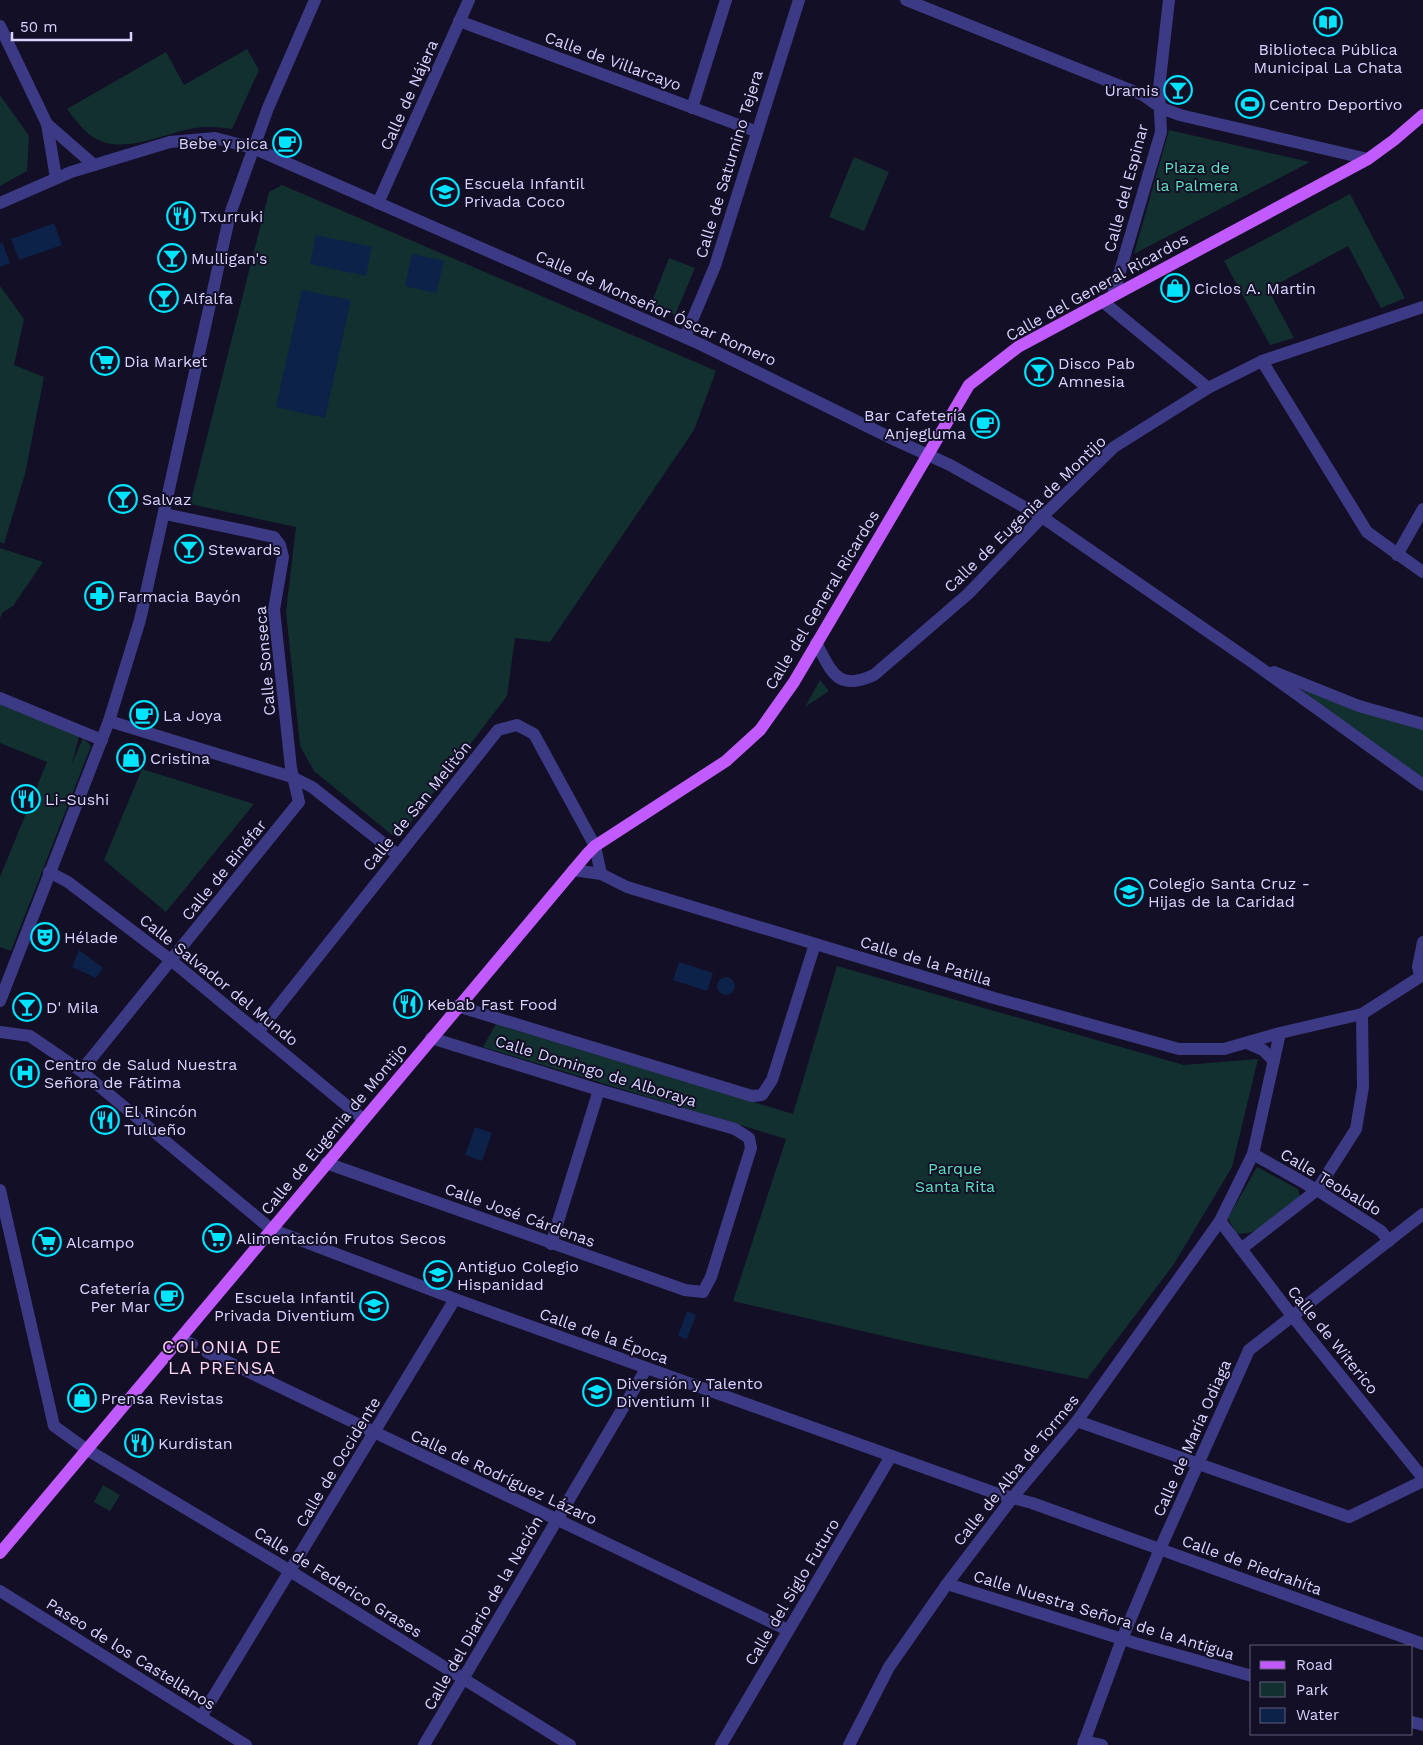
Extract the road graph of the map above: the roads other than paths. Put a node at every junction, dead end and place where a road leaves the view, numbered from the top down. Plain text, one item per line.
1 (315, 0) edge
2 (469, 0) edge
3 (726, 0) edge
4 (799, 0) edge
5 (906, 0) edge
6 (1169, 0) edge
7 (459, 22) junction
8 (0, 26) edge
9 (692, 108) junction
10 (1161, 108) junction
11 (1423, 116) edge
12 (47, 124) junction
13 (756, 132) junction
14 (253, 148) junction
15 (1368, 159) junction
16 (94, 165) junction
17 (56, 178) junction
18 (0, 203) edge
19 (378, 203) junction
20 (1108, 298) junction
21 (1423, 307) edge
22 (685, 337) junction
23 (1262, 361) junction
24 (1208, 388) junction
25 (926, 455) junction
26 (1423, 509) edge
27 (165, 514) junction
28 (1042, 517) junction
29 (1397, 555) junction
30 (1423, 572) edge
31 (816, 643) junction
32 (1255, 664) junction
33 (0, 698) edge
34 (109, 721) junction
35 (1423, 724) edge
36 (102, 740) junction
37 (726, 761) joint
38 (292, 777) junction
39 (1423, 785) edge
40 (595, 846) junction
41 (398, 855) junction
42 (573, 870) junction
43 (49, 872) junction
44 (601, 874) junction
45 (1423, 942) edge
46 (815, 944) junction
47 (172, 961) junction
48 (1421, 975) edge
49 (0, 1001) edge
50 (457, 1006) junction
51 (1362, 1014) junction
52 (0, 1032) edge
53 (258, 1032) junction
54 (1280, 1033) junction
55 (431, 1038) junction
56 (1247, 1043) junction
57 (1274, 1061) junction
58 (81, 1071) junction
59 (600, 1090) junction
60 (363, 1119) junction
61 (1253, 1154) junction
62 (326, 1163) junction
63 (0, 1190) edge
64 (1316, 1190) junction
65 (1423, 1214) edge
66 (1220, 1221) junction
67 (271, 1230) junction
68 (1389, 1241) junction
69 (551, 1244) junction
70 (1241, 1249) junction
71 (703, 1292) joint
72 (455, 1299) junction
73 (1293, 1317) junction
74 (180, 1339) junction
75 (192, 1344) dead end
76 (207, 1352) dead end
77 (646, 1369) junction
78 (1078, 1420) junction
79 (375, 1433) junction
80 (86, 1449) junction
81 (891, 1456) junction
82 (1197, 1464) junction
83 (1423, 1480) edge
84 (1013, 1497) junction
85 (556, 1520) junction
86 (1160, 1549) junction
87 (0, 1553) edge
88 (291, 1571) junction
89 (947, 1584) junction
90 (0, 1590) edge
91 (788, 1630) junction
92 (1122, 1639) junction
93 (1423, 1644) edge
94 (1250, 1675) edge
95 (464, 1678) junction
96 (201, 1718) junction
97 (1084, 1743) edge
98 (246, 1745) edge
99 (424, 1745) edge
100 (570, 1745) edge
101 (721, 1745) edge
102 (849, 1745) edge
103 (1102, 1745) edge

1 - 14 street
2 - 7 street, Calle de Nájera
3 - 9 street
4 - 13 street, Calle de Saturnino Tejera
5 - 10 street
6 - 10 street, Calle del Espinar
7 - 9 street, Calle de Villarcayo
7 - 19 street, Calle de Nájera
8 - 12 street
9 - 13 street, Calle de Villarcayo
10 - 15 street
10 - 20 street, Calle del Espinar
11 - 15 main road, Calle del General Ricardos
12 - 16 street
12 - 17 street
13 - 22 street, Calle de Saturnino Tejera
14 - 16 street, Calle de Monseñor Óscar Romero
14 - 19 street, Calle de Monseñor Óscar Romero
14 - 27 street
15 - 20 main road, Calle del General Ricardos
16 - 17 street, Calle de Monseñor Óscar Romero
17 - 18 street, Calle de Monseñor Óscar Romero
19 - 22 street, Calle de Monseñor Óscar Romero
20 - 24 street
20 - 25 main road, Calle del General Ricardos
21 - 23 street, Calle de Eugenia de Montijo
22 - 25 street, Calle de Monseñor Óscar Romero
23 - 24 street, Calle de Eugenia de Montijo
23 - 29 street
24 - 28 street, Calle de Eugenia de Montijo
25 - 28 street, Calle de Monseñor Óscar Romero
25 - 31 main road, Calle del General Ricardos
26 - 29 street
27 - 34 street
27 - 38 street, Calle Sonseca
28 - 31 street, Calle de Eugenia de Montijo
28 - 32 street, Calle de Monseñor Óscar Romero
29 - 30 street
31 - 37 main road, Calle del General Ricardos
32 - 35 street, Calle de Monseñor Óscar Romero
32 - 39 street, Calle de Monseñor Óscar Romero
33 - 36 street
34 - 36 street
34 - 38 street
36 - 43 street
37 - 40 main road, Calle de Eugenia de Montijo
38 - 41 street
38 - 47 street, Calle de Binéfar
40 - 41 street, Calle de San Melitón
40 - 42 main road, Calle de Eugenia de Montijo
40 - 44 street
41 - 53 street, Calle de San Melitón
42 - 44 street, Calle de la Patilla
42 - 50 main road, Calle de Eugenia de Montijo
43 - 47 street, Calle Salvador del Mundo
43 - 49 street
44 - 46 street, Calle de la Patilla
45 - 48 street
46 - 50 street, Calle Domingo de Alboraya
46 - 56 street, Calle de la Patilla
47 - 53 street, Calle Salvador del Mundo
47 - 58 street, Calle de Binéfar
48 - 51 street
50 - 55 main road, Calle de Eugenia de Montijo
51 - 54 street, Calle de la Patilla
51 - 64 street
52 - 58 street, Calle de la Época
53 - 60 street, Calle Salvador del Mundo
54 - 56 street, Calle de la Patilla
54 - 57 street, Calle de Alba de Tormes
55 - 59 street, Calle Domingo de Alboraya
55 - 60 main road, Calle de Eugenia de Montijo
56 - 57 street
57 - 61 street, Calle de Alba de Tormes
58 - 67 street, Calle de la Época
59 - 69 street
59 - 71 street, Calle Domingo de Alboraya
60 - 62 main road, Calle de Eugenia de Montijo
61 - 64 street, Calle Teobaldo
61 - 66 street, Calle de Alba de Tormes
62 - 67 main road, Calle de Eugenia de Montijo
62 - 69 street, Calle José Cárdenas
63 - 80 street, Calle de Federico Grases
64 - 68 street, Calle Teobaldo
64 - 70 street
65 - 68 street, Calle de María Odiaga
66 - 70 street, Calle de Witerico
66 - 78 street, Calle de Alba de Tormes
67 - 72 street, Calle de la Época
67 - 74 main road, Calle de Eugenia de Montijo
68 - 73 street, Calle de María Odiaga
69 - 71 street, Calle José Cárdenas
70 - 73 street, Calle de Witerico
72 - 77 street, Calle de la Época
72 - 79 street, Calle de Occidente
73 - 82 street, Calle de María Odiaga
73 - 83 street, Calle de Witerico
74 - 75 street
74 - 80 main road, Calle de Eugenia de Montijo
76 - 79 street, Calle de Rodríguez Lázaro
77 - 81 street, Calle de la Época
77 - 85 street, Calle del Diario de la Nación
78 - 82 street
78 - 84 street, Calle de Alba de Tormes
79 - 85 street, Calle de Rodríguez Lázaro
79 - 88 street, Calle de Occidente
80 - 87 main road, Calle de Eugenia de Montijo
80 - 88 street, Calle de Federico Grases
81 - 84 street, Calle de la Época
81 - 91 street, Calle del Siglo Futuro
82 - 83 street
82 - 86 street, Calle de María Odiaga
84 - 86 street, Calle de Piedrahíta
84 - 89 street, Calle de Alba de Tormes
85 - 91 street, Calle de Rodríguez Lázaro
85 - 95 street, Calle del Diario de la Nación
86 - 92 street, Calle de María Odiaga
86 - 93 street, Calle de Piedrahíta
88 - 95 street, Calle de Federico Grases
88 - 96 street, Calle de Occidente
89 - 92 street, Calle Nuestra Señora de la Antigua
89 - 102 street, Calle de Alba de Tormes
90 - 96 street, Paseo de los Castellanos
91 - 101 street, Calle del Siglo Futuro
92 - 94 street, Calle Nuestra Señora de la Antigua
92 - 97 street, Calle de María Odiaga
95 - 99 street, Calle del Diario de la Nación
95 - 100 street, Calle de Federico Grases
96 - 98 street, Paseo de los Castellanos
97 - 103 street

